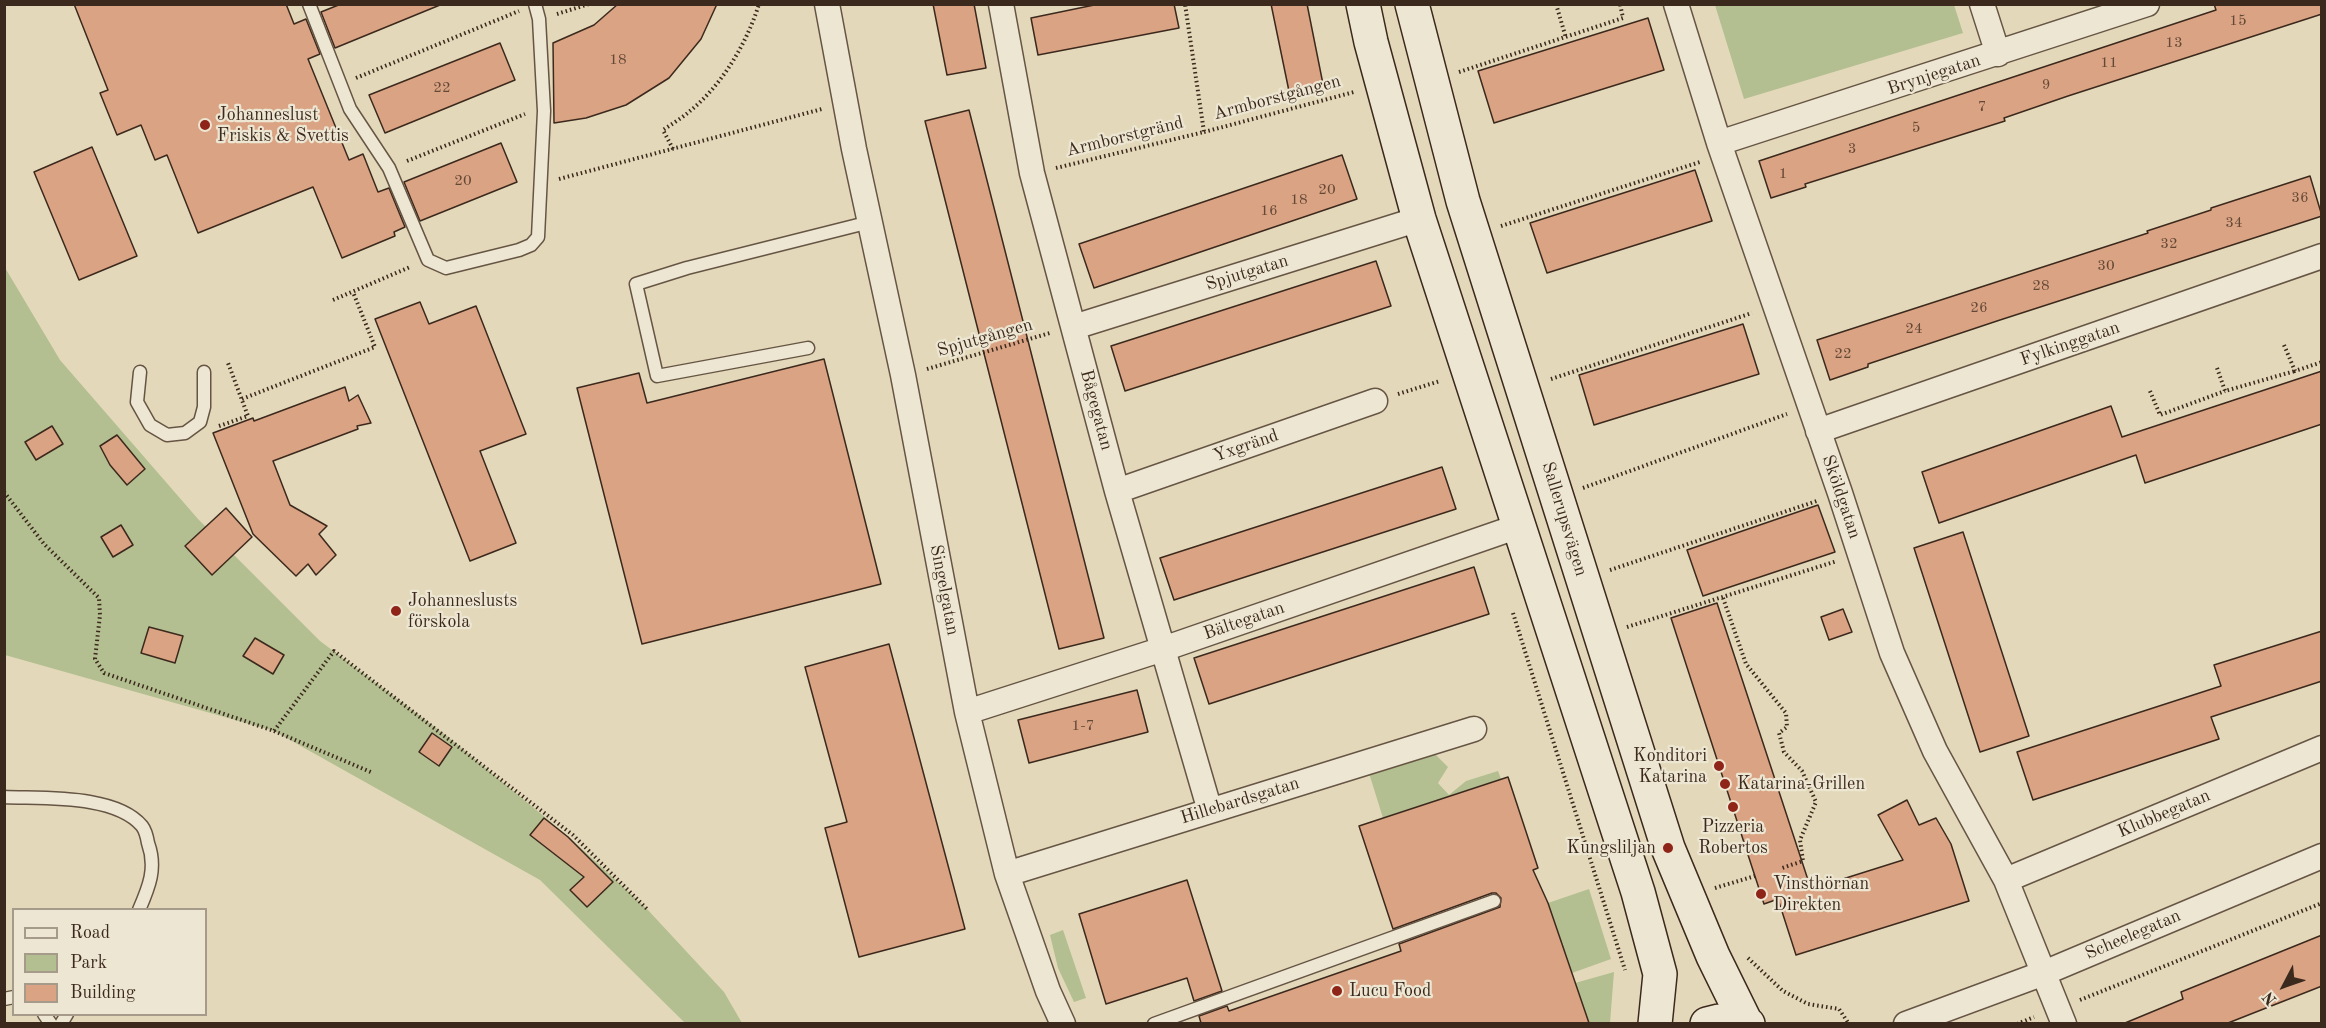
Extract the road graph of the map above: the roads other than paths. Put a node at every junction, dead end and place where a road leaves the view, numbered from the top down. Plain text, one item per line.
1 (309, 4) edge
2 (535, 4) edge
3 (827, 4) edge
4 (1001, 4) edge
5 (1363, 4) edge
6 (1412, 4) edge
7 (1676, 4) edge
8 (1982, 4) edge
9 (2147, 4) edge
10 (1998, 54) junction
11 (1721, 149) junction
12 (1419, 219) junction
13 (870, 222) junction
14 (2322, 256) edge
15 (1074, 327) junction
16 (808, 348) dead end
17 (140, 372) dead end
18 (204, 372) dead end
19 (1375, 401) road end
20 (1818, 431) junction
21 (1117, 491) junction
22 (1519, 526) junction
23 (1163, 649) junction
24 (967, 712) junction
25 (1474, 729) dead end
26 (2322, 748) edge
27 (4, 797) edge
28 (1210, 811) junction
29 (2322, 856) edge
30 (1007, 874) junction
31 (2006, 880) junction
32 (1494, 901) dead end
33 (139, 908) edge
34 (2044, 973) junction
35 (2061, 1016) edge
36 (1933, 1017) edge
37 (1063, 1023) edge
38 (1154, 1023) edge
39 (1655, 1023) edge
40 (1707, 1023) edge
41 (1747, 1023) edge
42 (1906, 1023) edge

1 - 2 lane
3 - 13 street, Singelgatan
4 - 15 street, Bågegatan
5 - 12 main road
6 - 41 main road, Sallerupsvägen
7 - 11 street, Sköldgatan
8 - 10 street
9 - 10 street, Brynjegatan
10 - 11 street, Brynjegatan
11 - 20 street, Sköldgatan
12 - 15 street, Spjutgatan
12 - 22 main road
13 - 16 lane
13 - 24 street, Singelgatan
14 - 20 street, Fylkinggatan
15 - 21 street, Bågegatan
17 - 18 lane
19 - 21 street, Yxgränd
20 - 31 street, Sköldgatan
21 - 23 street, Bågegatan
22 - 23 street, Bältegatan
22 - 39 main road
23 - 24 street, Bältegatan
23 - 28 street, Bågegatan
24 - 30 street, Singelgatan
25 - 28 street, Hillebardsgatan
26 - 31 street, Klubbegatan
27 - 33 lane
28 - 30 street, Hillebardsgatan
29 - 34 street, Scheelegatan
30 - 37 street, Singelgatan
31 - 34 street, Sköldgatan
32 - 38 lane
34 - 35 street, Sköldgatan
34 - 36 street, Scheelegatan
36 - 42 street, Scheelegatan
40 - 41 main road, Sallerupsvägen

